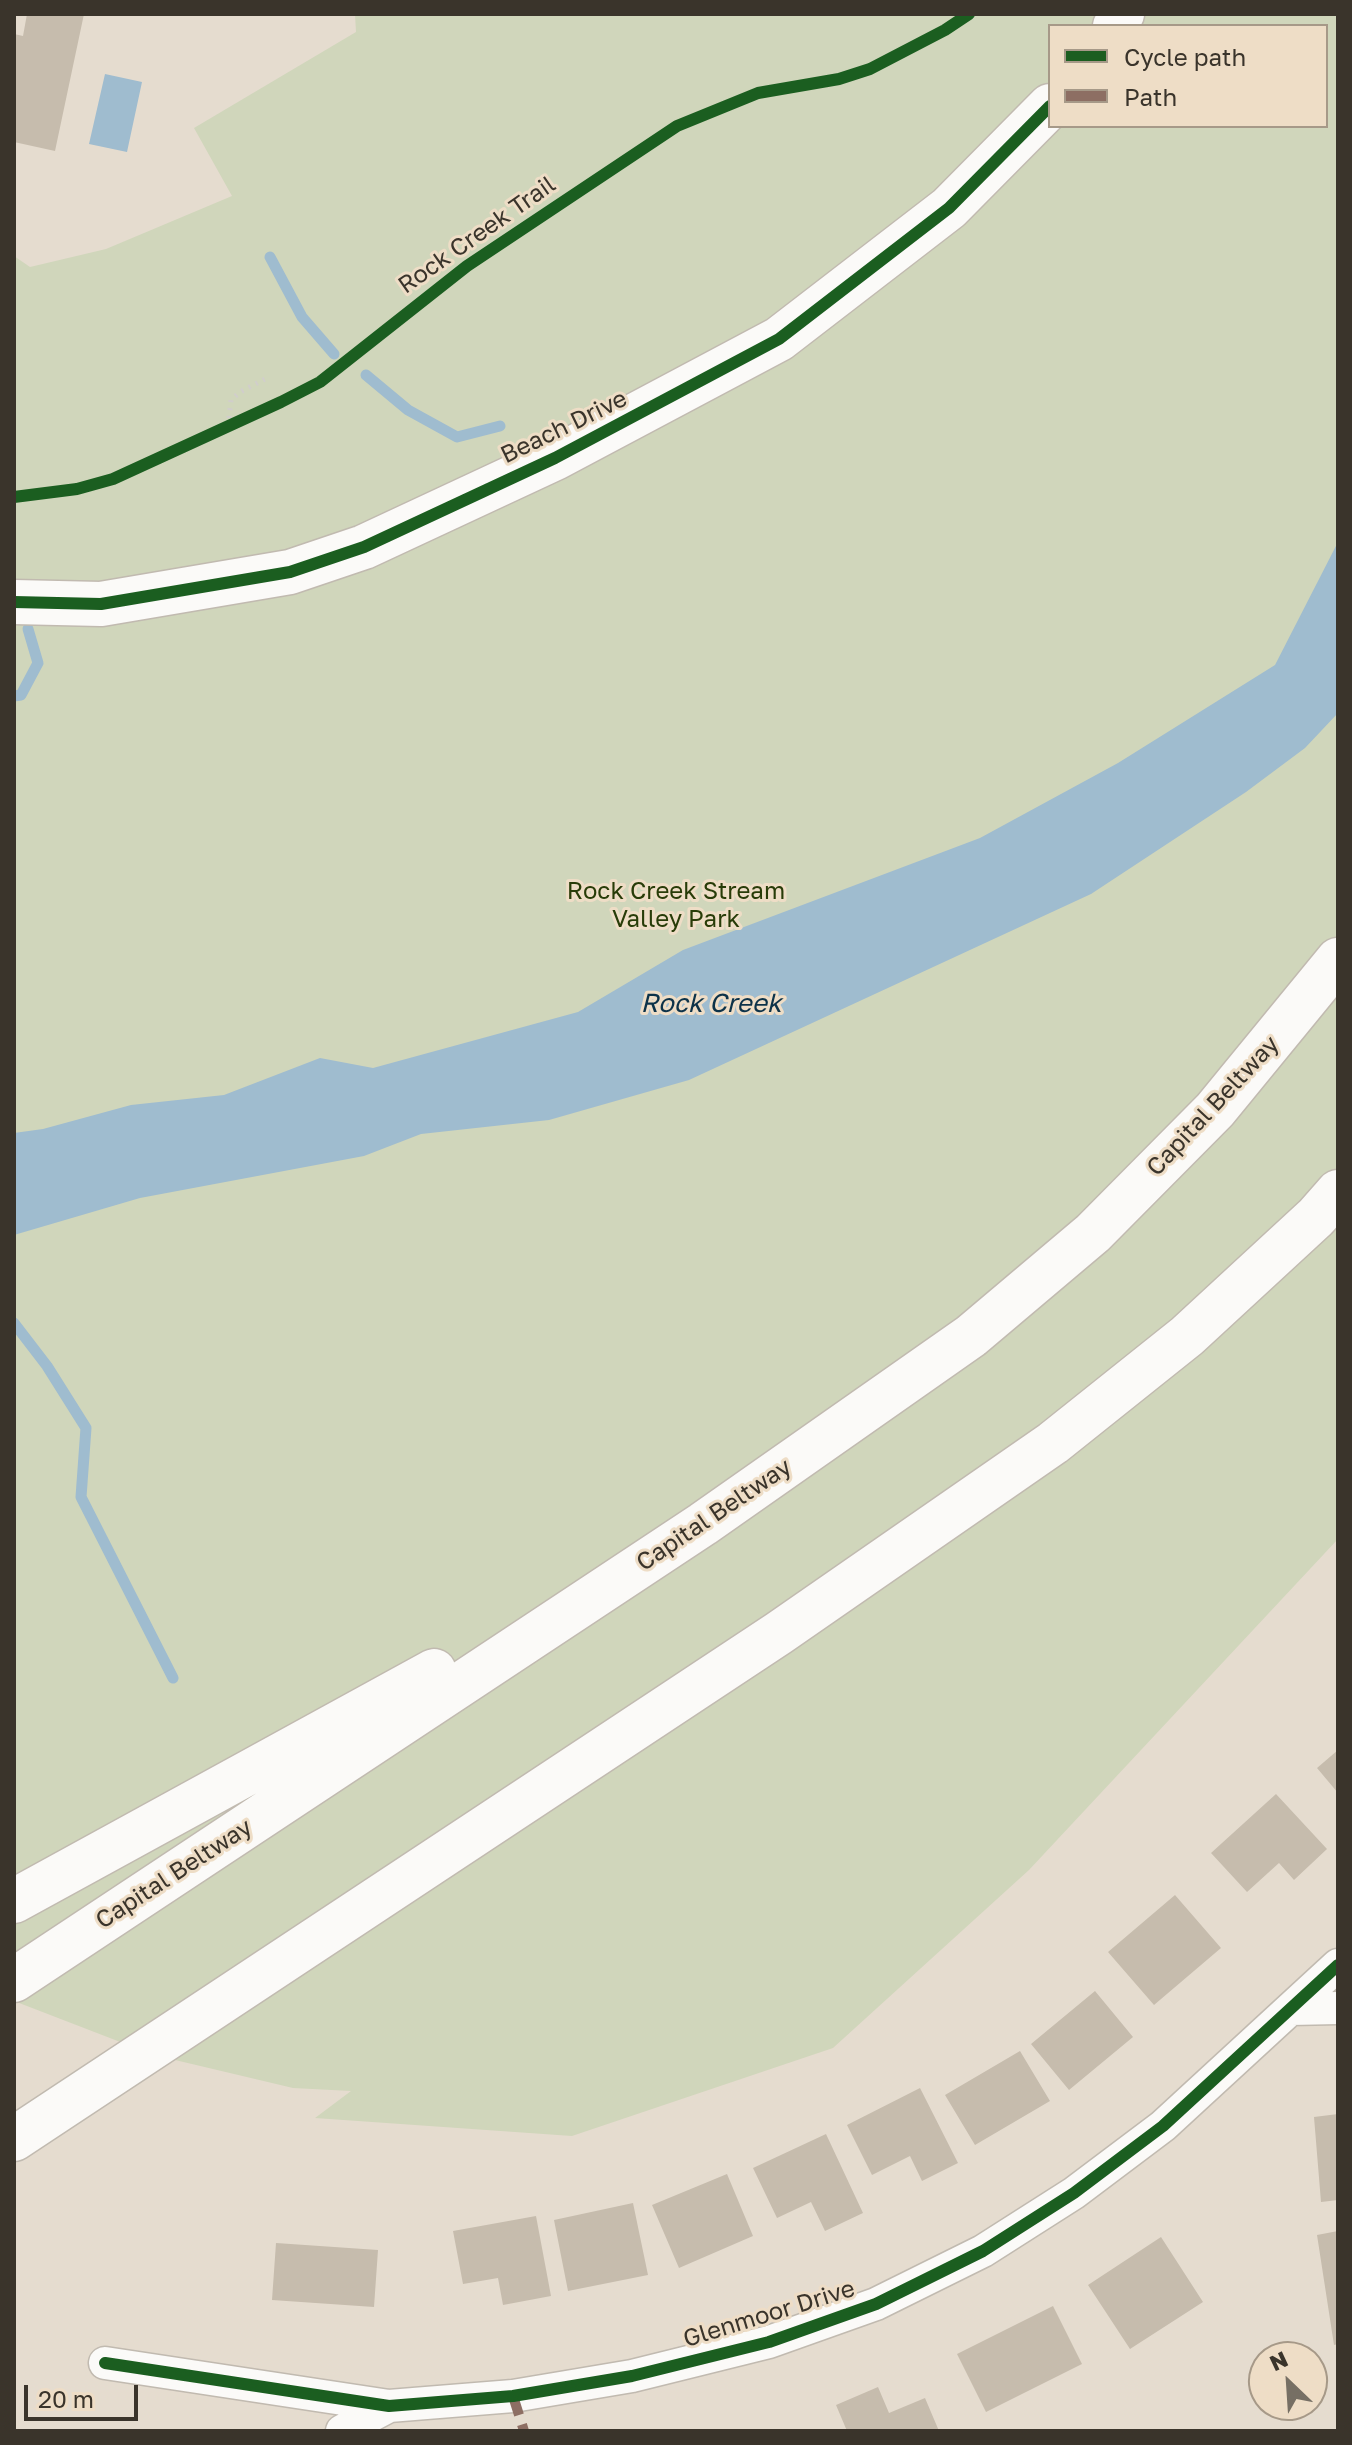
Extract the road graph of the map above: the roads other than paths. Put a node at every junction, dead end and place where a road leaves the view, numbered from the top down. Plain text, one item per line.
1 (1048, 108) edge
2 (14, 602) edge
3 (1338, 960) edge
4 (1338, 1192) edge
5 (703, 1524) junction
6 (14, 1901) edge
7 (1338, 1965) edge
8 (14, 1980) edge
9 (1338, 2008) edge
10 (1291, 2009) junction
11 (14, 2139) edge
12 (105, 2363) dead end
13 (389, 2406) junction
14 (342, 2431) edge

1 - 2 main road, Beach Drive
3 - 5 main road, Capital Beltway
4 - 11 main road
5 - 6 main road
5 - 8 main road, Capital Beltway
7 - 10 street, Glenmoor Drive
9 - 10 street
10 - 13 street, Glenmoor Drive
12 - 13 street, Glenmoor Drive
13 - 14 street

